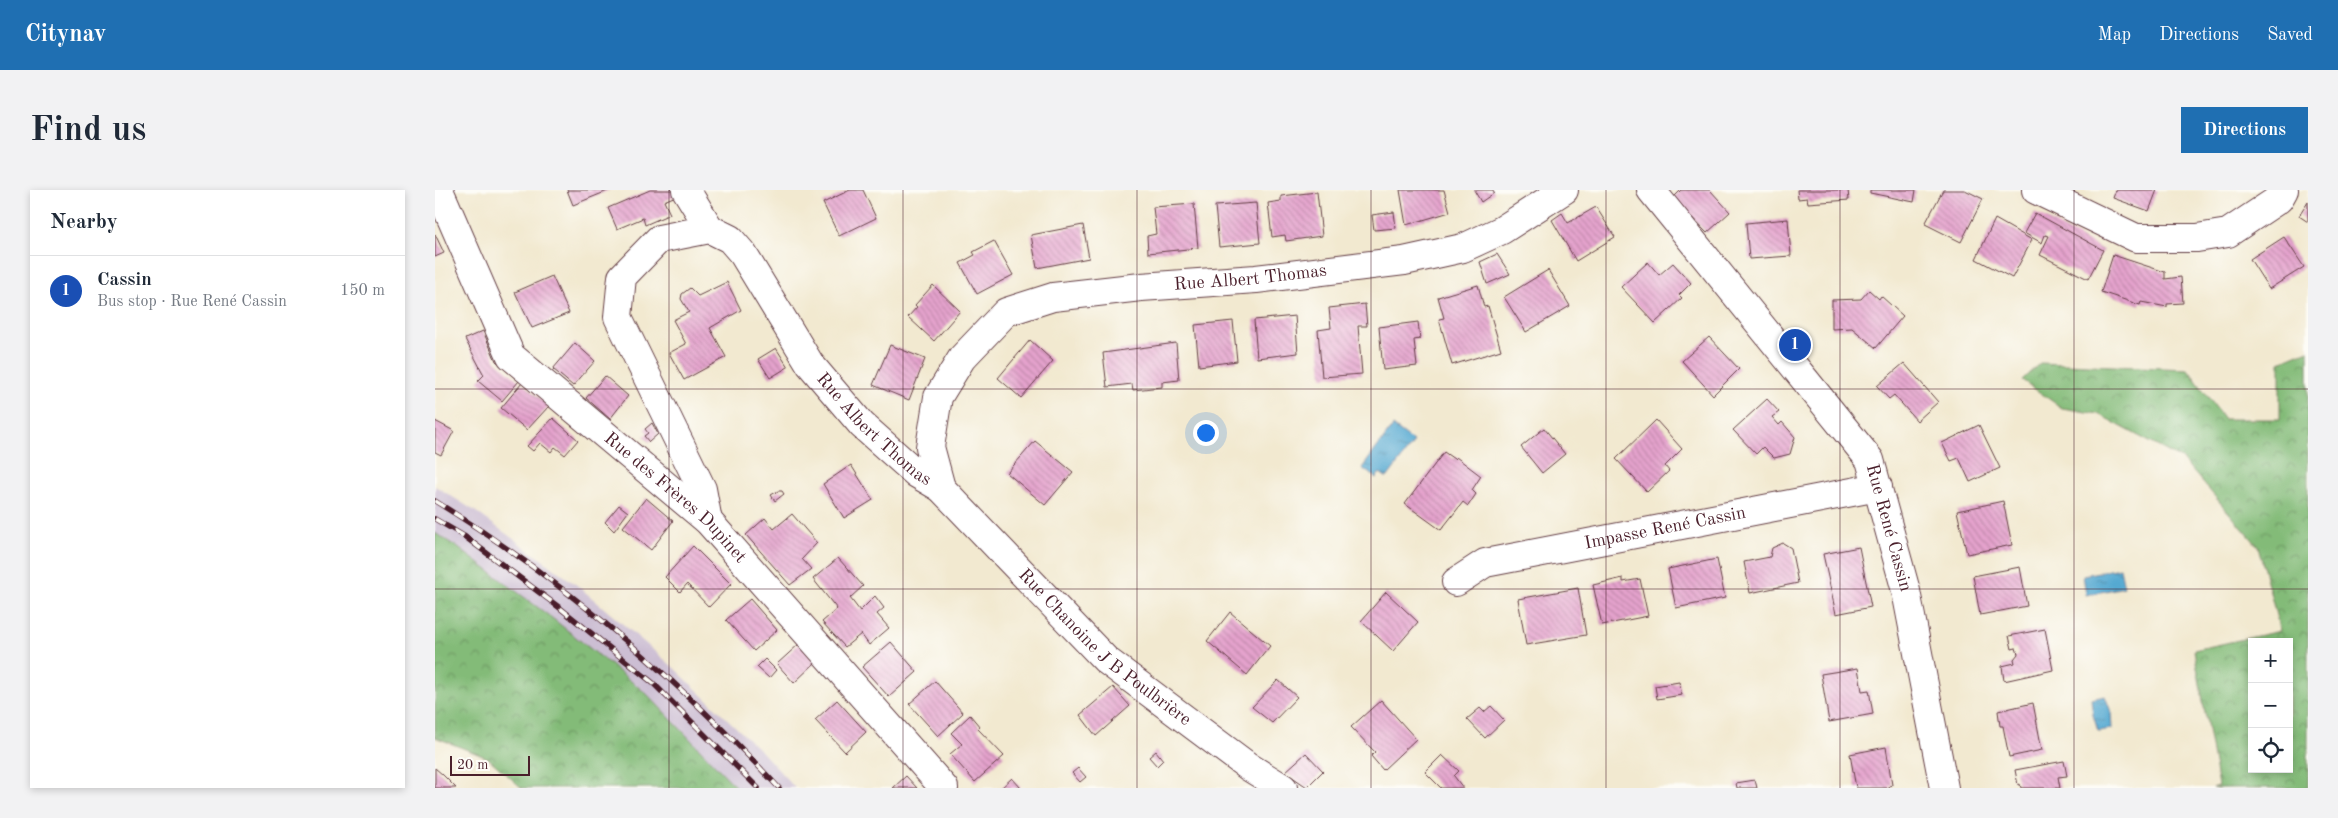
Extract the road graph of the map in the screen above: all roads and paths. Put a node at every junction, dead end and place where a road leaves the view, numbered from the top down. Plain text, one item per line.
1 (439, 190) edge
2 (686, 190) edge
3 (1565, 190) edge
4 (1651, 190) edge
5 (2036, 190) edge
6 (2285, 190) edge
7 (710, 229) junction
8 (1878, 486) junction
9 (941, 488) junction
10 (708, 521) junction
11 (1456, 582) dead end
12 (944, 788) edge
13 (1283, 788) edge
14 (1944, 788) edge

1 - 10 street, Rue des Frères Dupinet
2 - 7 street
3 - 9 street, Rue Albert Thomas
4 - 8 street, Rue René Cassin
5 - 6 street
7 - 9 street, Rue Albert Thomas
7 - 10 street
8 - 11 street, Impasse René Cassin
8 - 14 street, Rue René Cassin
9 - 13 street, Rue Chanoine J B Poulbrière
10 - 12 street, Rue des Frères Dupinet

